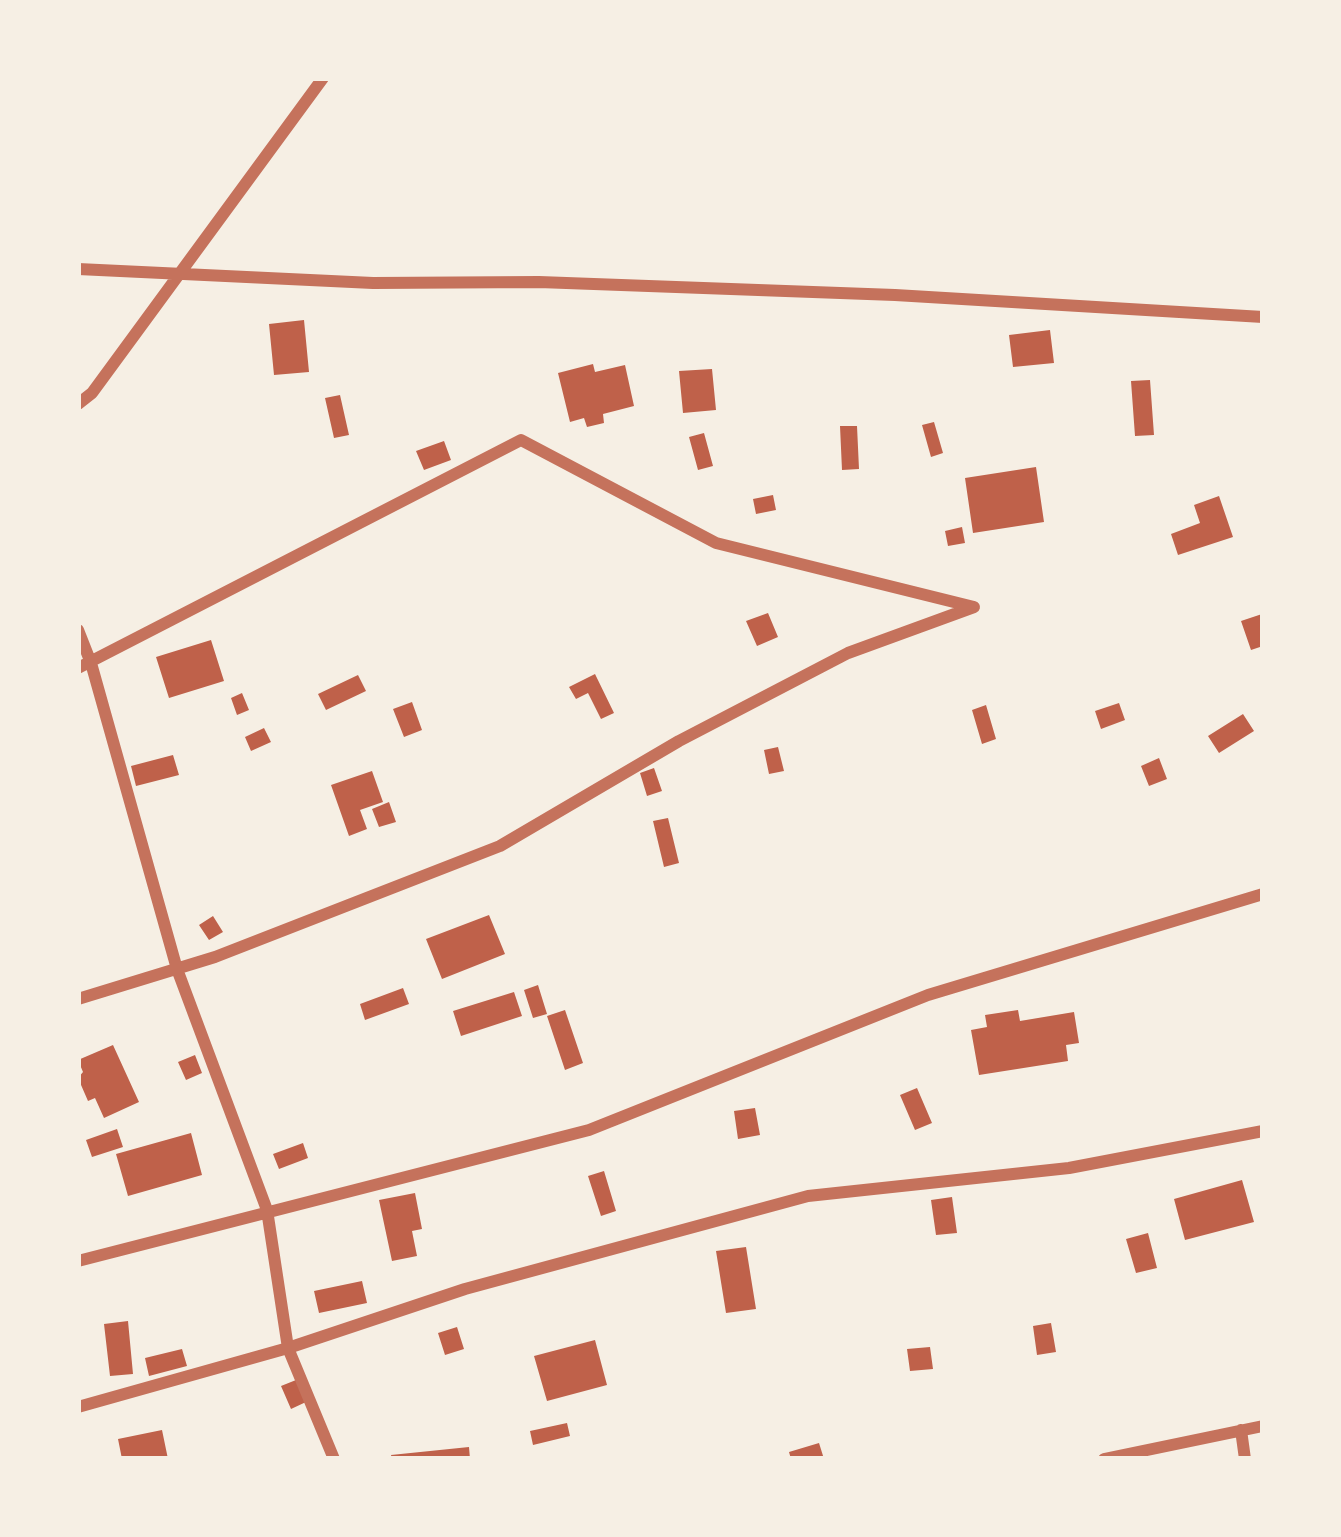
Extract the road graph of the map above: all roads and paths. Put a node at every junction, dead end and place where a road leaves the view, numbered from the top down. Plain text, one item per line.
1 (322, 78) edge
2 (78, 269) edge
3 (180, 272) junction
4 (1263, 317) edge
5 (78, 404) edge
6 (78, 630) edge
7 (85, 666) edge
8 (1263, 894) edge
9 (177, 969) junction
10 (78, 999) edge
11 (1263, 1131) edge
12 (267, 1210) junction
13 (78, 1261) edge
14 (288, 1348) junction
15 (78, 1407) edge
16 (1263, 1426) edge
17 (1241, 1430) junction
18 (334, 1459) edge
19 (1104, 1459) edge
20 (1244, 1459) edge

1 - 3 street
2 - 3 street
3 - 4 street
3 - 5 street
6 - 7 street
7 - 9 street
7 - 9 street
8 - 12 street
9 - 10 street
9 - 12 street
11 - 14 street
12 - 13 street
12 - 14 street
14 - 15 street
14 - 18 street
16 - 17 street
17 - 19 street
17 - 20 street

